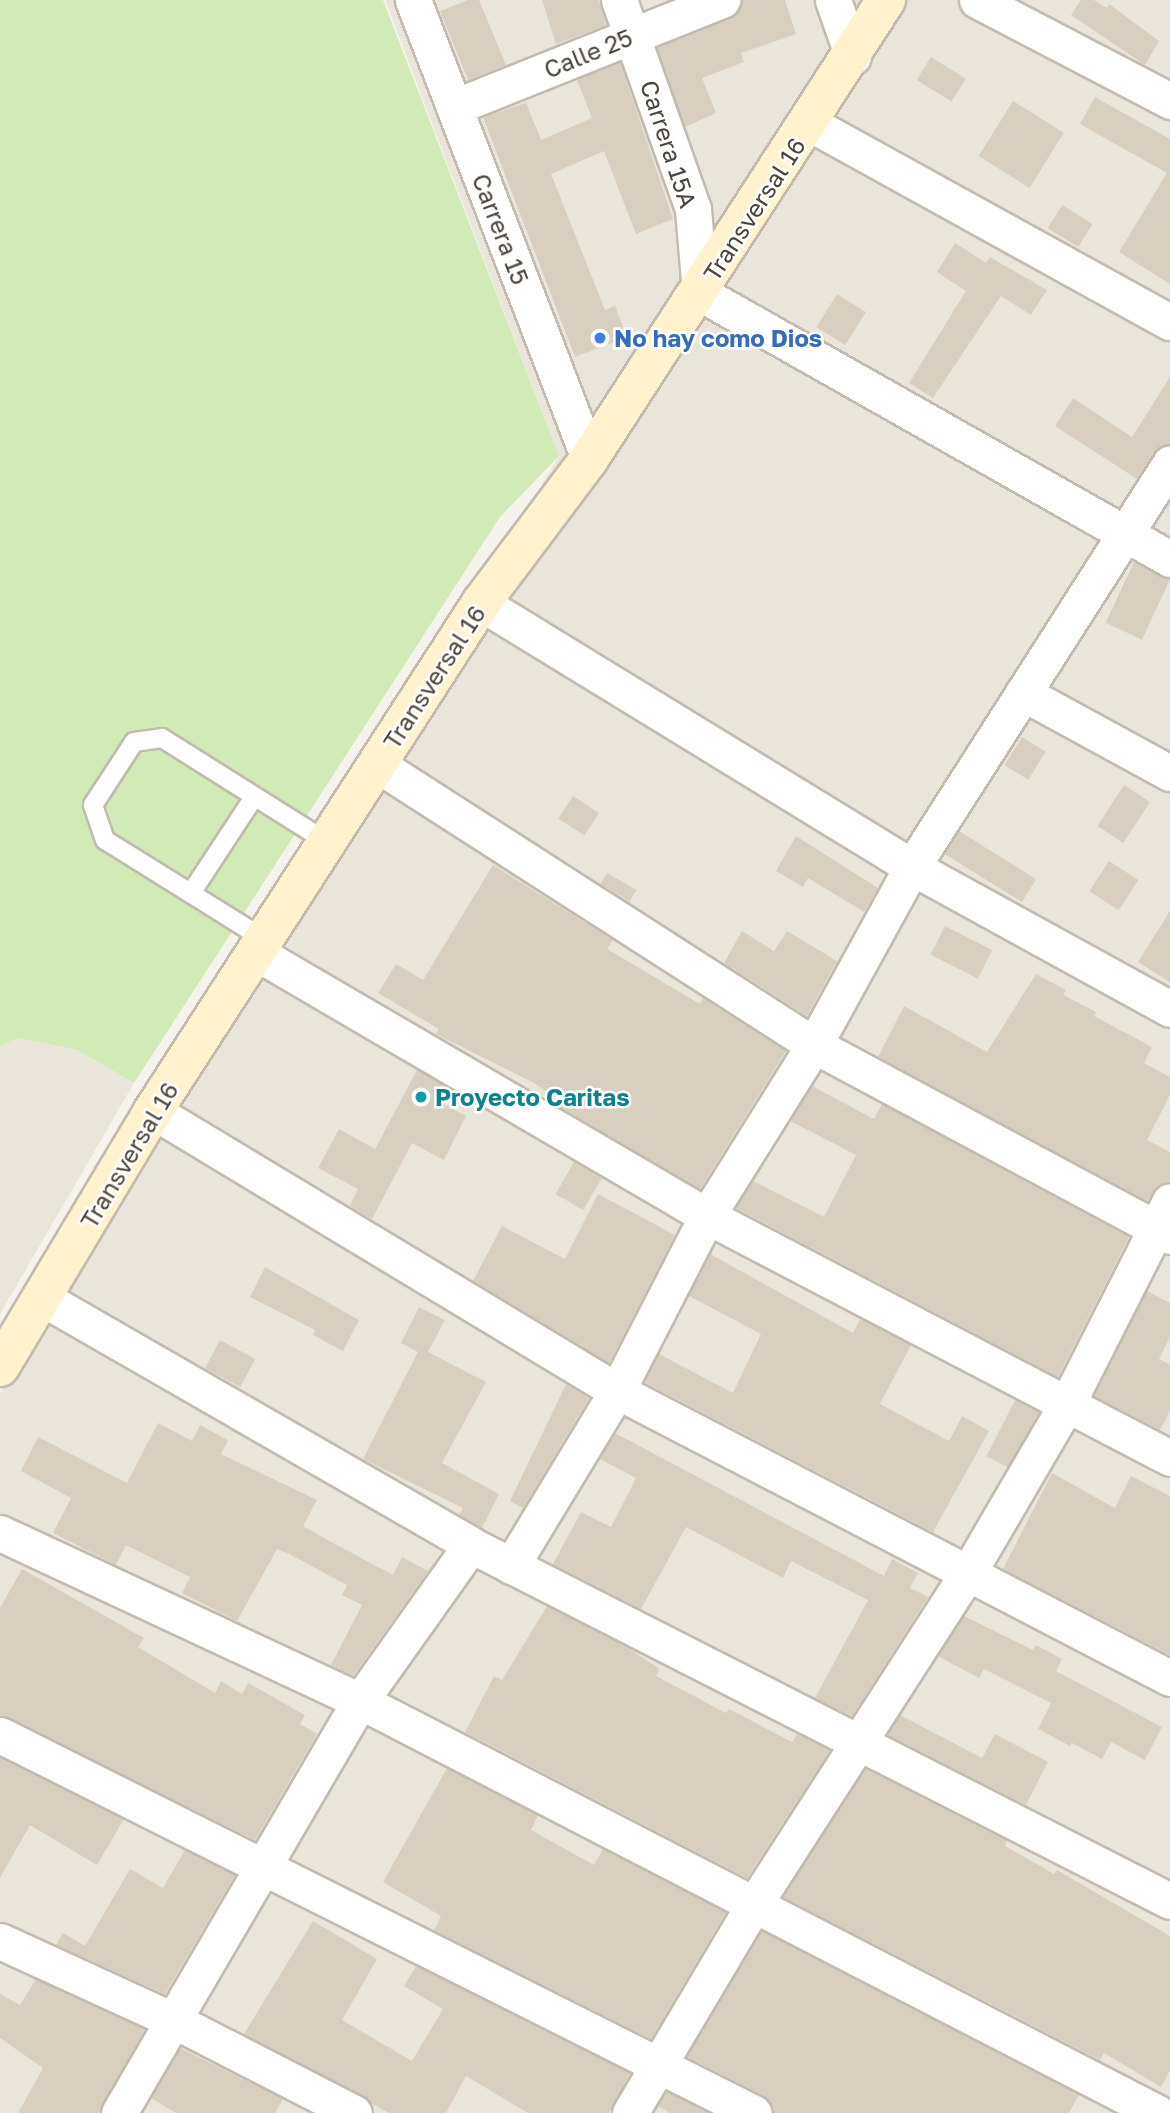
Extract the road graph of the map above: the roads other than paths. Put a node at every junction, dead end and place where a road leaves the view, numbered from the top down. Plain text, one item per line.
1 (413, 0) edge
2 (619, 0) edge
3 (722, 0) edge
4 (833, 0) edge
5 (886, 0) edge
6 (977, 0) edge
7 (632, 36) junction
8 (853, 57) junction
9 (1170, 101) edge
10 (454, 107) junction
11 (809, 123) junction
12 (700, 293) junction
13 (1170, 322) edge
14 (589, 459) junction
15 (1170, 464) edge
16 (1124, 536) junction
17 (1170, 559) edge
18 (481, 603) junction
19 (1023, 693) junction
20 (378, 765) junction
21 (1170, 773) edge
22 (254, 797) junction
23 (327, 842) junction
24 (912, 867) junction
25 (191, 893) junction
26 (259, 945) junction
27 (1170, 1009) edge
28 (814, 1045) junction
29 (153, 1111) junction
30 (707, 1216) junction
31 (1165, 1221) edge
32 (44, 1299) junction
33 (0, 1367) edge
34 (617, 1391) junction
35 (1068, 1402) junction
36 (1170, 1458) edge
37 (0, 1532) edge
38 (471, 1545) junction
39 (511, 1566) junction
40 (968, 1573) junction
41 (1170, 1678) edge
42 (360, 1701) junction
43 (0, 1735) edge
44 (863, 1742) junction
45 (264, 1864) junction
46 (1170, 1901) edge
47 (753, 1906) junction
48 (0, 1941) edge
49 (175, 2021) junction
50 (659, 2062) junction
51 (119, 2113) edge
52 (354, 2113) edge
53 (630, 2113) edge
54 (754, 2113) edge
55 (1158, 2113) edge

1 - 10 street, Carrera 15
2 - 7 street, Carrera 15A
3 - 7 street, Calle 25
4 - 8 street
5 - 8 main road, Transversal 16
6 - 9 street
7 - 10 street, Calle 25
7 - 12 street, Carrera 15A
8 - 11 main road, Transversal 16
10 - 14 street, Carrera 15
11 - 12 main road, Transversal 16
11 - 13 street
12 - 14 main road, Transversal 16
12 - 16 street
14 - 18 main road, Transversal 16
15 - 16 street
16 - 17 street
16 - 19 street
18 - 20 main road, Transversal 16
18 - 24 street
19 - 21 street
19 - 24 street
20 - 23 main road, Transversal 16
20 - 28 street
22 - 23 lane
22 - 25 lane
22 - 25 lane
23 - 26 main road, Transversal 16
24 - 27 street
24 - 28 street
25 - 26 lane
26 - 29 main road, Transversal 16
26 - 30 street
28 - 30 street
28 - 31 street
29 - 32 main road, Transversal 16
29 - 34 street
30 - 34 street
30 - 35 street
31 - 35 street
32 - 33 main road, Transversal 16
32 - 38 street
34 - 39 street
34 - 40 street
35 - 36 street
35 - 40 street
37 - 42 street
38 - 39 street
38 - 42 street
39 - 44 street
40 - 41 street
40 - 44 street
42 - 45 street
42 - 47 street
43 - 45 street
44 - 46 street
44 - 47 street
45 - 49 street
45 - 50 street
47 - 50 street
47 - 55 street
48 - 49 street
49 - 51 street
49 - 52 street
50 - 53 street
50 - 54 street

